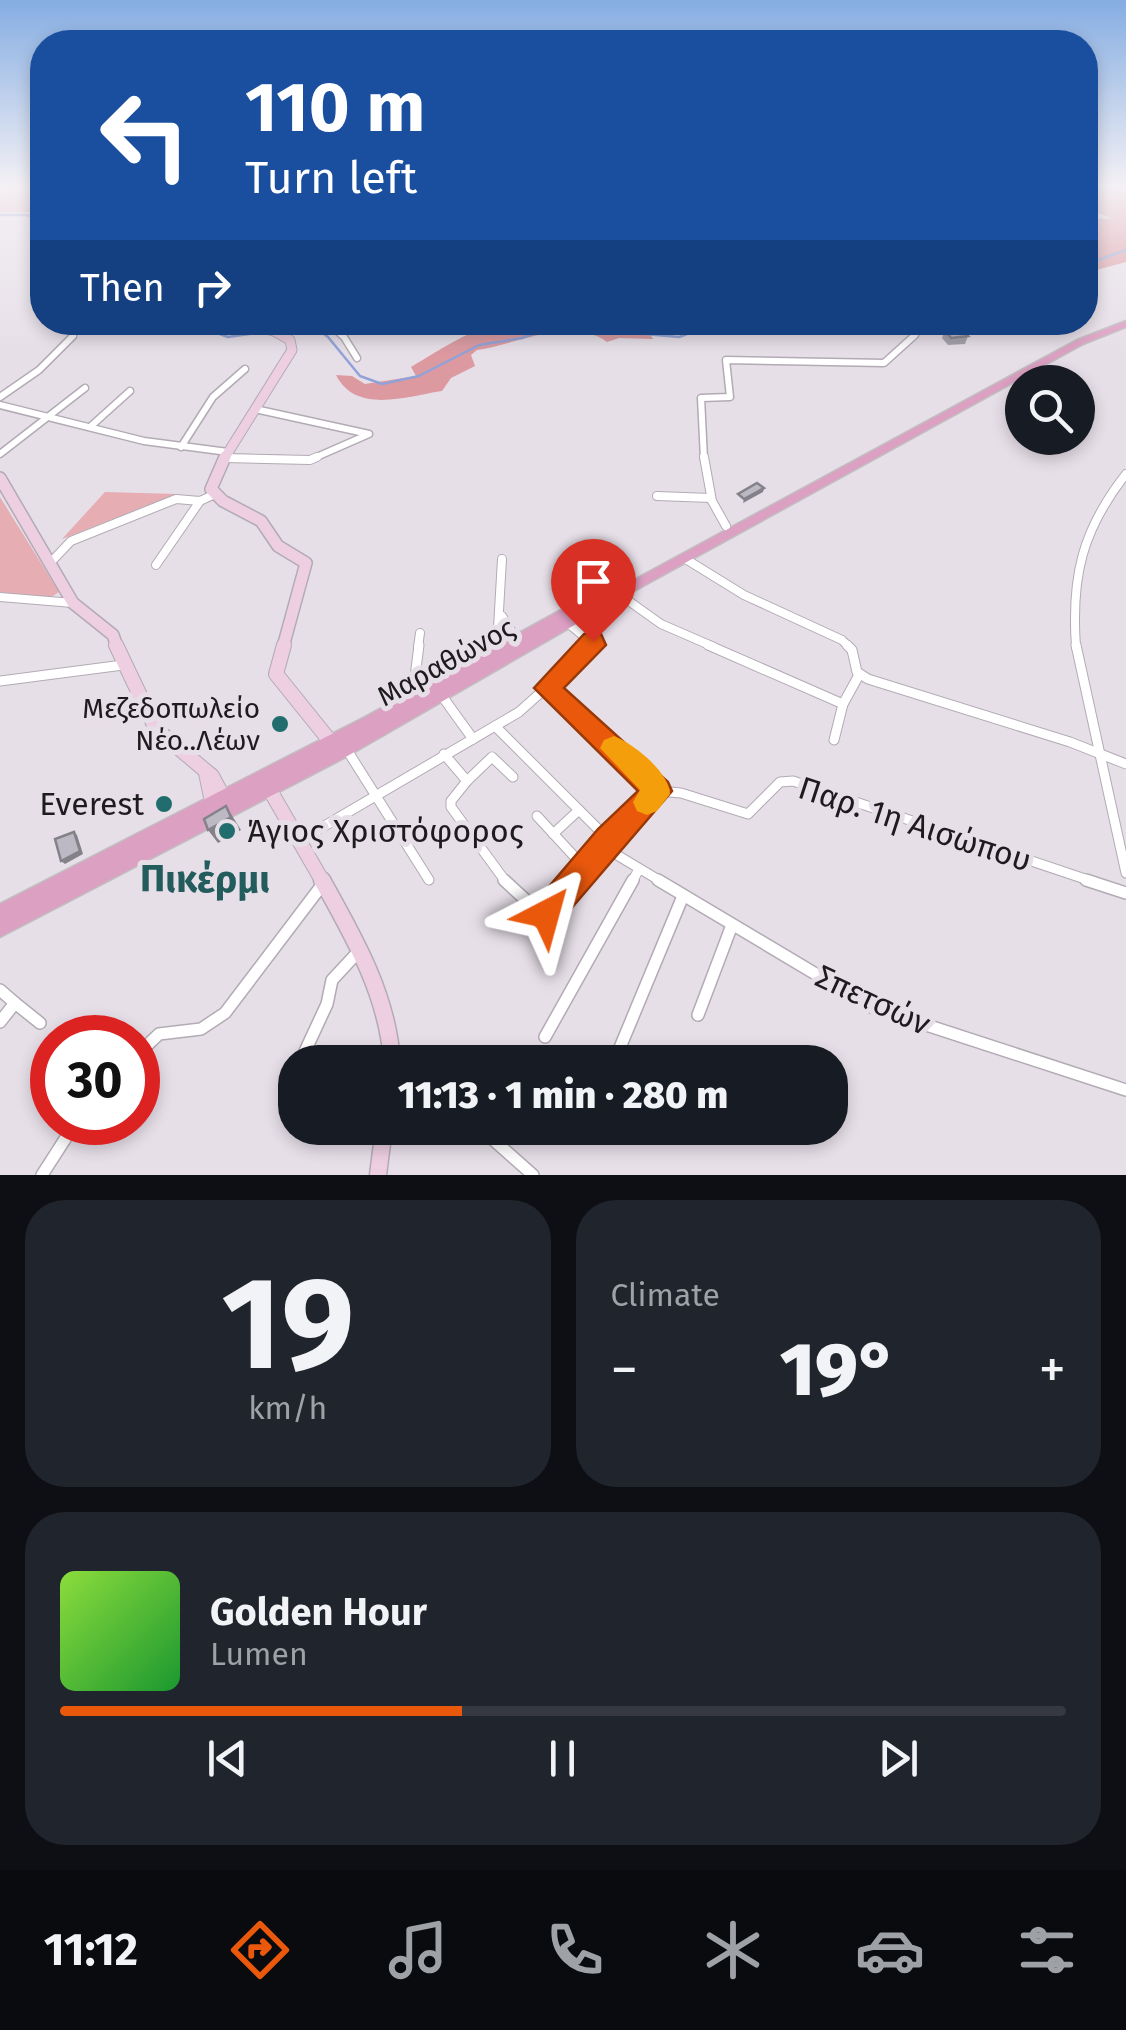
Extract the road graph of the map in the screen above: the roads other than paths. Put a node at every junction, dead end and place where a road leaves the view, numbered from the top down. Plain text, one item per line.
1 (1126, 321) edge
2 (1098, 331) edge
3 (1098, 334) edge
4 (284, 335) edge
5 (343, 335) edge
6 (915, 335) dead end
7 (1088, 335) edge
8 (1097, 335) edge
9 (73, 336) dead end
10 (357, 358) dead end
11 (245, 368) dead end
12 (85, 388) dead end
13 (130, 391) dead end
14 (0, 401) edge
15 (254, 409) junction
16 (50, 417) junction
17 (90, 427) junction
18 (181, 447) junction
19 (0, 454) edge
20 (226, 455) junction
21 (1126, 474) edge
22 (0, 478) edge
23 (215, 494) junction
24 (657, 496) dead end
25 (711, 498) junction
26 (200, 501) junction
27 (726, 526) junction
28 (502, 558) dead end
29 (684, 558) junction
30 (51, 562) junction
31 (156, 564) dead end
32 (619, 594) junction
33 (0, 597) edge
34 (73, 603) junction
35 (568, 624) junction
36 (420, 634) dead end
37 (514, 647) junction
38 (123, 665) junction
39 (859, 674) junction
40 (0, 680) edge
41 (547, 688) junction
42 (423, 691) junction
43 (442, 696) junction
44 (844, 704) junction
45 (495, 726) junction
46 (473, 739) junction
47 (834, 740) dead end
48 (339, 745) junction
49 (444, 754) junction
50 (1102, 755) junction
51 (1126, 764) edge
52 (513, 777) dead end
53 (467, 781) junction
54 (266, 783) junction
55 (658, 791) junction
56 (376, 796) junction
57 (221, 807) junction
58 (579, 810) junction
59 (537, 816) dead end
60 (553, 834) junction
61 (298, 842) junction
62 (606, 843) junction
63 (584, 867) junction
64 (639, 869) junction
65 (1126, 873) edge
66 (429, 880) dead end
67 (322, 885) junction
68 (1126, 894) edge
69 (683, 896) junction
70 (0, 913) edge
71 (732, 925) junction
72 (0, 928) edge
73 (359, 951) junction
74 (0, 990) edge
75 (15, 1003) junction
76 (30, 1015) edge
77 (698, 1015) dead end
78 (0, 1022) edge
79 (160, 1034) edge
80 (544, 1038) dead end
81 (307, 1045) edge
82 (390, 1045) edge
83 (621, 1045) edge
84 (1126, 1090) edge
85 (61, 1145) edge
86 (382, 1145) edge
87 (500, 1145) edge
88 (42, 1175) edge
89 (378, 1175) edge
90 (534, 1175) edge

1 - 2 main road, Μαραθώνος
1 - 3 main road, Μαραθώνος
4 - 15 street
5 - 10 street
6 - 25 street
7 - 27 main road, Μαραθώνος
8 - 29 main road, Μαραθώνος
9 - 14 street
11 - 18 street
12 - 16 street
13 - 17 street
14 - 16 street
15 - 20 street
15 - 20 street
16 - 17 street
16 - 19 street
17 - 18 street
18 - 20 street
20 - 23 street
21 - 50 street
22 - 30 street
23 - 26 street
23 - 48 street
24 - 25 street
25 - 27 street
26 - 30 street
26 - 31 street
27 - 37 main road, Μαραθώνος
28 - 37 street
29 - 32 main road, Μαραθώνος
29 - 39 street
30 - 34 street
32 - 35 main road, Μαραθώνος
32 - 44 street
33 - 34 street
34 - 38 street
35 - 37 main road, Μαραθώνος
35 - 41 street
36 - 42 street
37 - 42 main road, Μαραθώνος
37 - 43 main road, Μαραθώνος
38 - 40 street
38 - 57 street
39 - 44 street
39 - 50 street
41 - 45 street
41 - 55 street
42 - 48 main road, Μαραθώνος
43 - 46 street
43 - 48 main road, Μαραθώνος
44 - 47 street
45 - 46 street
45 - 58 street, Σπετσών
46 - 49 street
48 - 54 main road, Μαραθώνος
48 - 56 street
49 - 53 street
49 - 56 street
50 - 51 street
50 - 65 street
52 - 53 street
53 - 63 street
54 - 57 main road, Μαραθώνος
54 - 61 street
55 - 62 street
55 - 68 street, Παρ. 1η Αισώπου
56 - 61 street
56 - 66 street
57 - 70 main road, Μαραθώνος
57 - 72 main road, Μαραθώνος
58 - 60 street
58 - 62 street, Σπετσών
59 - 60 street
60 - 63 street
61 - 67 street
62 - 63 street
62 - 64 street, Σπετσών
64 - 69 street, Σπετσών
64 - 80 street
67 - 73 street
67 - 79 street
69 - 71 street, Σπετσών
69 - 83 street
71 - 77 street
71 - 84 street, Σπετσών
73 - 81 street
73 - 82 street
74 - 75 street
75 - 76 street
75 - 78 street
85 - 88 street
86 - 89 street
87 - 90 street

